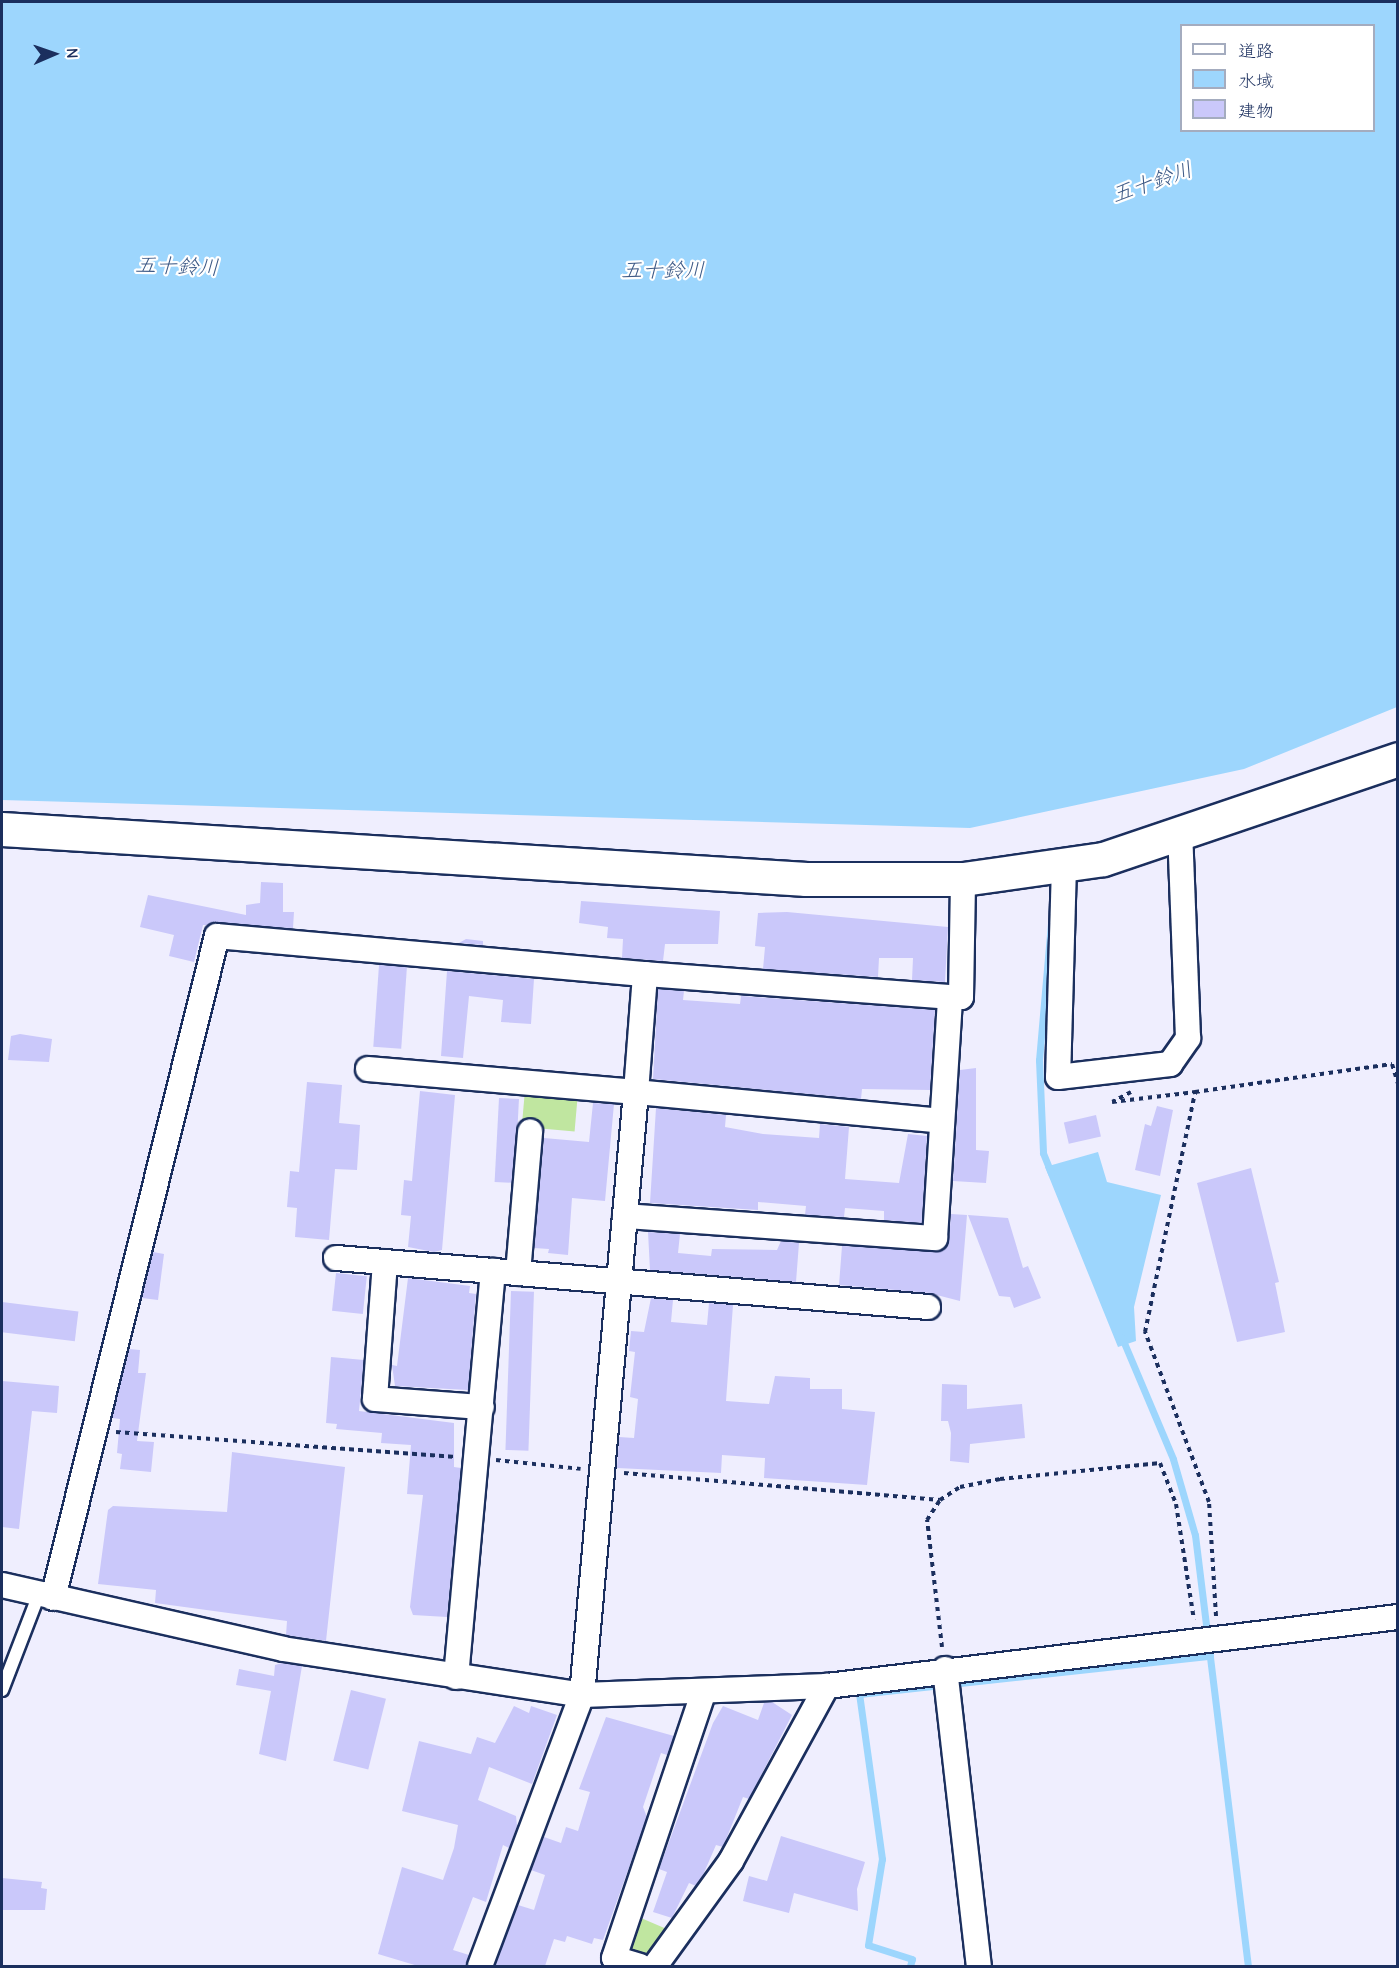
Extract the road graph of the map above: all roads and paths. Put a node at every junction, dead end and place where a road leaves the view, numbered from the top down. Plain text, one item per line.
1 (1398, 759) edge
2 (2, 829) edge
3 (1180, 833) junction
4 (1064, 865) junction
5 (963, 879) junction
6 (645, 974) junction
7 (950, 997) junction
8 (368, 1069) dead end
9 (1398, 1084) edge
10 (636, 1092) junction
11 (941, 1121) junction
12 (530, 1132) dead end
13 (625, 1216) junction
14 (336, 1258) dead end
15 (385, 1262) junction
16 (493, 1271) junction
17 (518, 1273) junction
18 (619, 1282) junction
19 (928, 1307) dead end
20 (482, 1407) junction
21 (94, 1430) junction
22 (478, 1459) junction
23 (602, 1471) junction
24 (940, 1500) junction
25 (2, 1585) edge
26 (46, 1596) junction
27 (1398, 1617) edge
28 (1204, 1639) junction
29 (945, 1669) junction
30 (456, 1677) junction
31 (827, 1686) junction
32 (2, 1690) edge
33 (703, 1694) junction
34 (582, 1695) junction
35 (480, 1966) edge
36 (640, 1966) edge
37 (655, 1966) edge
38 (979, 1966) edge

1 - 3 street
2 - 5 street
3 - 4 street
3 - 4 street
4 - 5 street
5 - 7 street
6 - 7 street
6 - 10 street
6 - 21 street
7 - 11 street
8 - 10 street
9 - 28 path
10 - 11 street
10 - 13 street
11 - 13 street
12 - 17 street
13 - 18 street
14 - 15 street
15 - 16 street
15 - 20 street
16 - 17 street
16 - 20 street
17 - 18 street
18 - 19 street
18 - 23 street
20 - 22 street
21 - 22 path
21 - 26 street
22 - 23 path
22 - 30 street
23 - 24 path
23 - 34 street
24 - 28 path
24 - 29 path
25 - 26 street
26 - 30 street
26 - 32 lane
27 - 28 street
28 - 29 street
29 - 31 street
29 - 38 street
30 - 34 street
31 - 33 street
31 - 37 street
33 - 34 street
33 - 36 street
34 - 35 street

